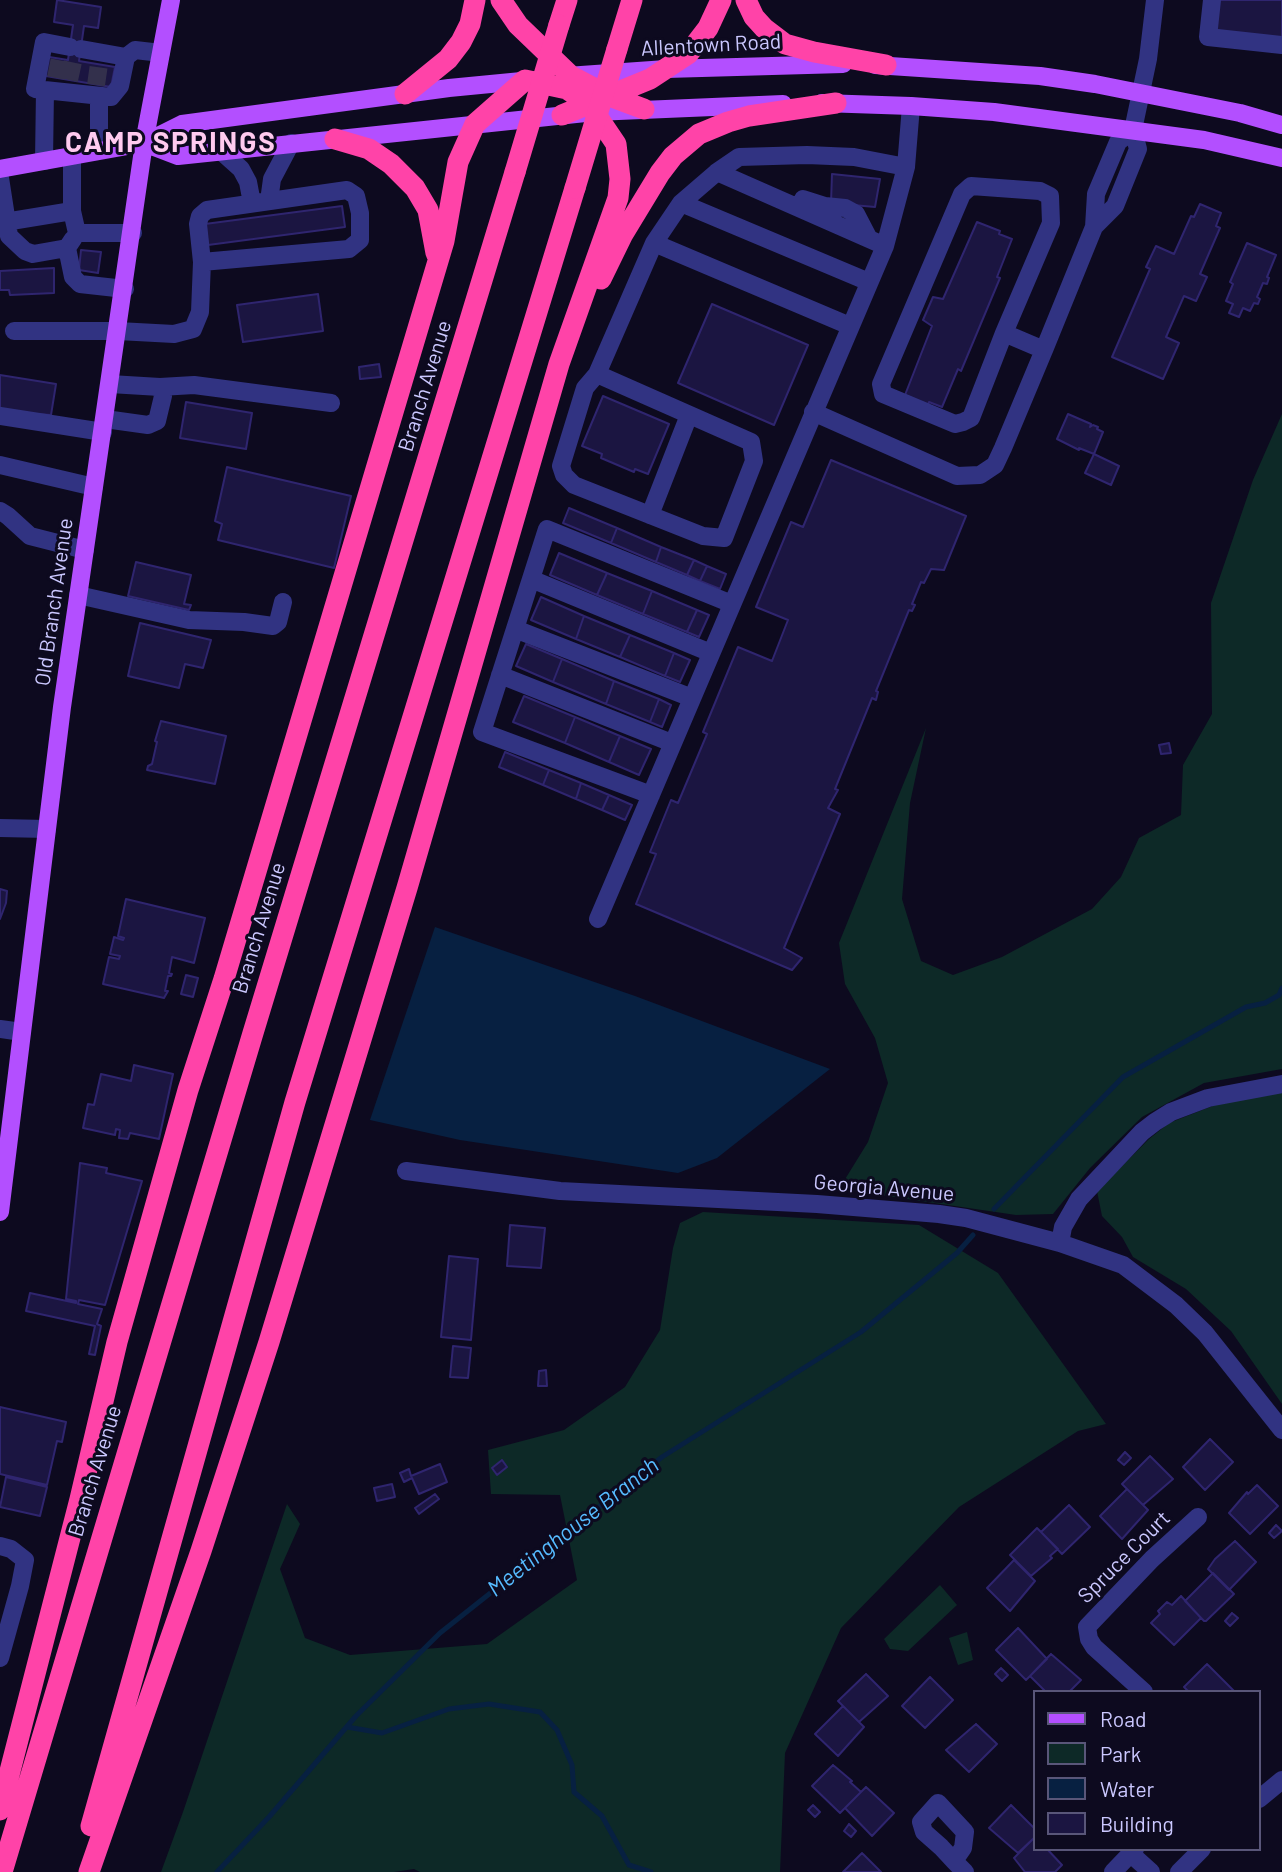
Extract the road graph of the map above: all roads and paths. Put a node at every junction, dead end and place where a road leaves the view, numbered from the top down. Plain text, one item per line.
1 (171, 0) edge
2 (475, 0) edge
3 (501, 0) edge
4 (567, 0) edge
5 (632, 0) edge
6 (721, 0) edge
7 (746, 0) edge
8 (1155, 0) edge
9 (1212, 0) edge
10 (1282, 46) edge
11 (161, 54) junction
12 (126, 57) junction
13 (886, 65) junction
14 (666, 69) junction
15 (571, 76) junction
16 (525, 80) junction
17 (58, 87) junction
18 (96, 92) junction
19 (1142, 93) junction
20 (405, 94) junction
21 (836, 103) junction
22 (598, 104) junction
23 (911, 106) junction
24 (644, 108) joint
25 (562, 115) joint
26 (475, 124) junction
27 (1282, 125) edge
28 (1133, 130) junction
29 (335, 139) junction
30 (144, 143) junction
31 (291, 143) junction
32 (99, 150) junction
33 (222, 152) junction
34 (72, 155) junction
35 (1282, 158) edge
36 (44, 161) junction
37 (906, 167) junction
38 (0, 169) edge
39 (717, 172) junction
40 (0, 178) edge
41 (261, 202) junction
42 (681, 203) junction
43 (72, 211) junction
44 (5, 222) junction
45 (133, 233) junction
46 (72, 240) junction
47 (877, 242) junction
48 (654, 243) junction
49 (202, 262) junction
50 (437, 262) junction
51 (869, 282) junction
52 (125, 289) junction
53 (850, 326) junction
54 (14, 331) dead end
55 (118, 331) junction
56 (1004, 333) junction
57 (1044, 350) junction
58 (597, 374) junction
59 (110, 384) junction
60 (160, 387) junction
61 (331, 403) dead end
62 (813, 412) junction
63 (689, 415) junction
64 (0, 416) edge
65 (544, 416) junction
66 (104, 426) junction
67 (0, 465) edge
68 (94, 487) junction
69 (0, 511) edge
70 (650, 515) junction
71 (85, 550) junction
72 (531, 579) junction
73 (78, 595) junction
74 (283, 601) dead end
75 (732, 604) junction
76 (515, 629) junction
77 (711, 653) junction
78 (500, 675) junction
79 (692, 698) junction
80 (672, 743) junction
81 (651, 795) junction
82 (0, 828) edge
83 (47, 829) junction
84 (598, 919) dead end
85 (0, 1029) edge
86 (22, 1032) junction
87 (1282, 1084) edge
88 (406, 1171) dead end
89 (0, 1212) edge
90 (1060, 1243) junction
91 (1282, 1430) edge
92 (1198, 1517) dead end
93 (0, 1546) edge
94 (0, 1658) edge
95 (1142, 1690) edge
96 (1282, 1780) edge
97 (1261, 1797) edge
98 (0, 1810) edge
99 (1200, 1851) edge
100 (1133, 1852) edge
101 (2, 1872) edge
102 (78, 1872) edge
103 (89, 1872) edge
104 (1113, 1872) edge
105 (1150, 1872) edge
106 (1179, 1872) edge

1 - 11 main road, Old Branch Avenue
2 - 20 highway
3 - 15 highway
4 - 101 highway, Branch Avenue, bridge
5 - 102 highway, bridge
6 - 14 highway
7 - 13 highway
8 - 19 street
9 - 10 street
11 - 12 street
11 - 30 main road, Old Branch Avenue
12 - 17 street
12 - 18 street
13 - 14 main road, Allentown Road
13 - 19 main road, Allentown Road
14 - 15 main road, Allentown Road
14 - 22 highway
15 - 16 main road, Allentown Road
15 - 22 highway
16 - 20 main road, Allentown Road
16 - 22 highway
16 - 26 highway
17 - 18 street
17 - 36 street
18 - 32 street
19 - 27 main road, Allentown Road
19 - 28 street
20 - 30 main road, Allentown Road
21 - 23 main road
21 - 24 main road
21 - 65 highway
22 - 24 highway
22 - 25 highway
22 - 65 highway
23 - 28 main road
23 - 37 street
25 - 26 main road, Allentown Road
26 - 29 main road, Allentown Road
26 - 50 highway
28 - 35 main road
28 - 57 street
29 - 31 main road, Allentown Road
29 - 50 highway
30 - 32 main road, Allentown Road
30 - 33 main road, Allentown Road
30 - 45 main road, Old Branch Avenue
31 - 33 main road, Allentown Road
31 - 41 street
32 - 34 main road, Allentown Road
33 - 41 street
34 - 36 main road, Allentown Road
34 - 43 street
36 - 38 main road, Allentown Road
37 - 39 street
37 - 47 street
39 - 42 street
39 - 47 street
40 - 44 street
41 - 49 street
41 - 49 street
42 - 48 street
42 - 51 street
43 - 44 street
43 - 46 street
44 - 46 street
45 - 46 street
45 - 52 main road, Old Branch Avenue
46 - 52 street
47 - 51 street
48 - 53 street
48 - 58 street
49 - 55 street
50 - 98 highway
51 - 53 street
52 - 55 main road, Old Branch Avenue
53 - 62 street
54 - 55 street
55 - 59 main road, Old Branch Avenue
56 - 56 street
56 - 57 street
57 - 62 street
58 - 63 street
58 - 70 street
59 - 60 street
59 - 66 main road, Old Branch Avenue
60 - 61 street
60 - 66 street
62 - 75 street
63 - 70 street
63 - 70 street
64 - 66 street
65 - 103 highway
66 - 68 main road, Old Branch Avenue
67 - 68 street
68 - 71 main road, Old Branch Avenue
69 - 71 street
71 - 73 main road, Old Branch Avenue
72 - 75 street
72 - 76 street
72 - 77 street
73 - 74 street
73 - 83 main road, Old Branch Avenue
75 - 77 street
76 - 78 street
76 - 79 street
77 - 79 street
78 - 80 street
78 - 81 street
79 - 80 street
80 - 81 street
81 - 84 street
82 - 83 street
83 - 86 main road, Old Branch Avenue
85 - 86 street
86 - 89 main road, Old Branch Avenue
87 - 90 street
88 - 90 street, Georgia Avenue
90 - 91 street, Georgia Avenue
92 - 95 street, Spruce Court
93 - 94 street
96 - 97 street
99 - 106 street
100 - 104 street
100 - 105 street

